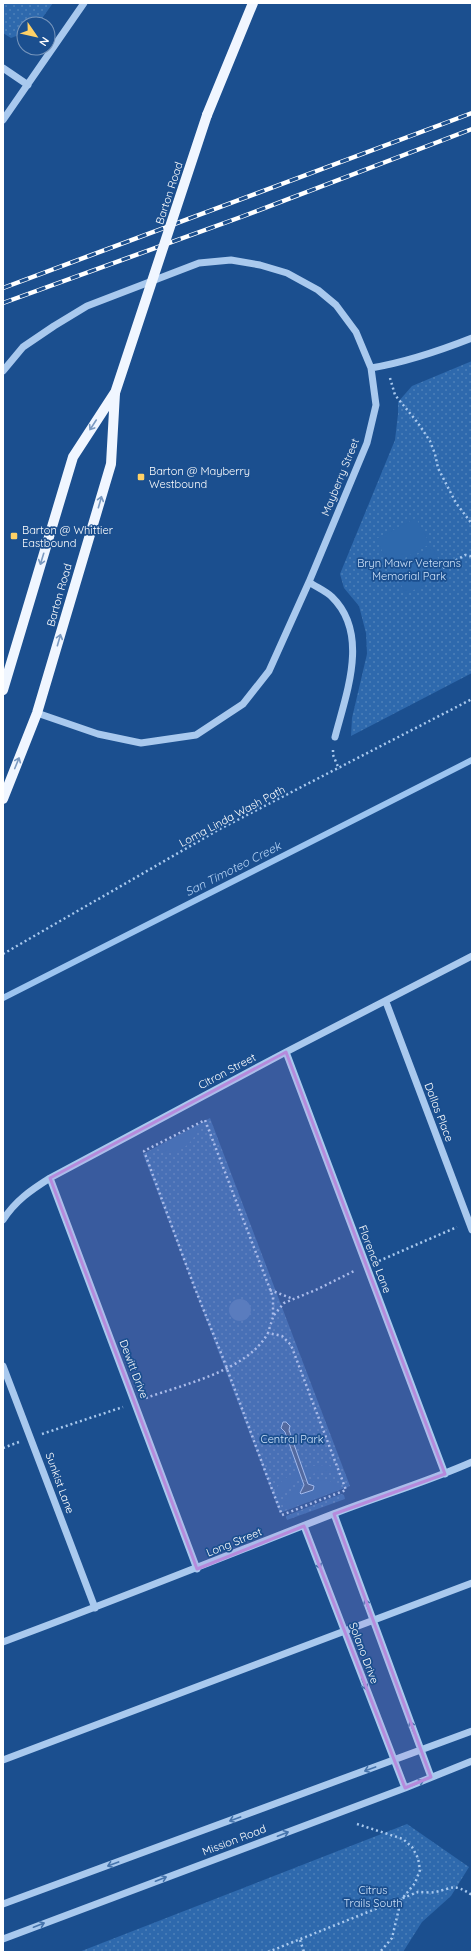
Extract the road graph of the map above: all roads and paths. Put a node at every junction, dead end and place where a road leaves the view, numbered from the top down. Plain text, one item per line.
1 (84, 3) edge
2 (253, 3) edge
3 (3, 68) edge
4 (28, 85) junction
5 (3, 120) edge
6 (472, 338) edge
7 (387, 366) junction
8 (371, 368) junction
9 (3, 371) edge
10 (115, 393) junction
11 (472, 524) edge
12 (472, 560) edge
13 (443, 568) dead end
14 (309, 582) junction
15 (3, 690) edge
16 (472, 700) edge
17 (37, 713) junction
18 (335, 737) joint
19 (339, 769) junction
20 (3, 799) edge
21 (3, 954) edge
22 (472, 956) edge
23 (386, 1002) junction
24 (286, 1052) junction
25 (50, 1178) junction
26 (3, 1220) edge
27 (472, 1230) edge
28 (270, 1290) junction
29 (292, 1298) dead end
30 (268, 1333) junction
31 (3, 1366) edge
32 (227, 1369) junction
33 (135, 1402) junction
34 (31, 1438) junction
35 (3, 1448) edge
36 (472, 1462) edge
37 (444, 1474) junction
38 (334, 1514) junction
39 (304, 1526) junction
40 (197, 1569) junction
41 (472, 1583) edge
42 (95, 1608) junction
43 (373, 1620) junction
44 (344, 1631) junction
45 (3, 1642) edge
46 (472, 1731) edge
47 (421, 1750) junction
48 (3, 1760) edge
49 (393, 1760) junction
50 (472, 1761) edge
51 (431, 1777) junction
52 (405, 1788) junction
53 (357, 1824) dead end
54 (472, 1896) edge
55 (401, 1900) junction
56 (3, 1904) edge
57 (3, 1939) edge
58 (300, 1940) junction
59 (268, 1952) edge
60 (304, 1952) edge
61 (380, 1952) edge

1 - 4 street
2 - 10 main road, Barton Road, bridge
3 - 4 street
4 - 5 street
6 - 7 street
7 - 8 street
7 - 11 path
8 - 9 street, Mayberry Street
8 - 14 street, Mayberry Street
10 -> 15 main road, Barton Road
17 -> 10 main road, Barton Road
12 - 13 path
14 - 17 street, Mayberry Street
14 - 18 street
16 - 19 path, Loma Linda Wash Path
20 -> 17 main road, Barton Road
18 - 19 path
19 - 21 path, Loma Linda Wash Path
22 - 23 street, Citron Street
23 - 24 street, Citron Street
23 - 27 street, Dallas Place
24 - 25 street, Citron Street
24 - 37 street, Florence Lane
25 - 26 street, Citron Street
25 - 33 street, Dewitt Drive
28 - 29 path
28 - 30 path
28 - 32 path
30 - 32 path
30 - 32 path
31 - 34 street, Sunkist Lane
32 - 33 path
33 - 34 path
33 - 40 street, Dewitt Drive
34 - 35 path
34 - 42 street, Sunkist Lane
36 - 37 street, Long Street
37 - 38 street, Long Street
38 - 39 street, Long Street
43 -> 38 street, Solano Drive
39 - 40 street, Long Street
39 -> 44 street, Solano Drive
40 - 42 street, Long Street
41 - 43 street
42 - 45 street, Long Street
43 - 44 street
47 -> 43 street, Solano Drive
44 - 48 street
44 -> 49 street, Solano Drive
46 - 47 street, Mission Road
47 - 49 street, Mission Road
47 - 51 street, Solano Drive
49 - 52 street, Solano Drive
49 -> 56 street, Mission Road
50 - 51 street, Mission Road
52 -> 51 street, Mission Road
57 -> 52 street, Mission Road
53 - 55 path
54 - 55 path
55 - 58 path
55 - 61 path
58 - 59 path
58 - 60 path

